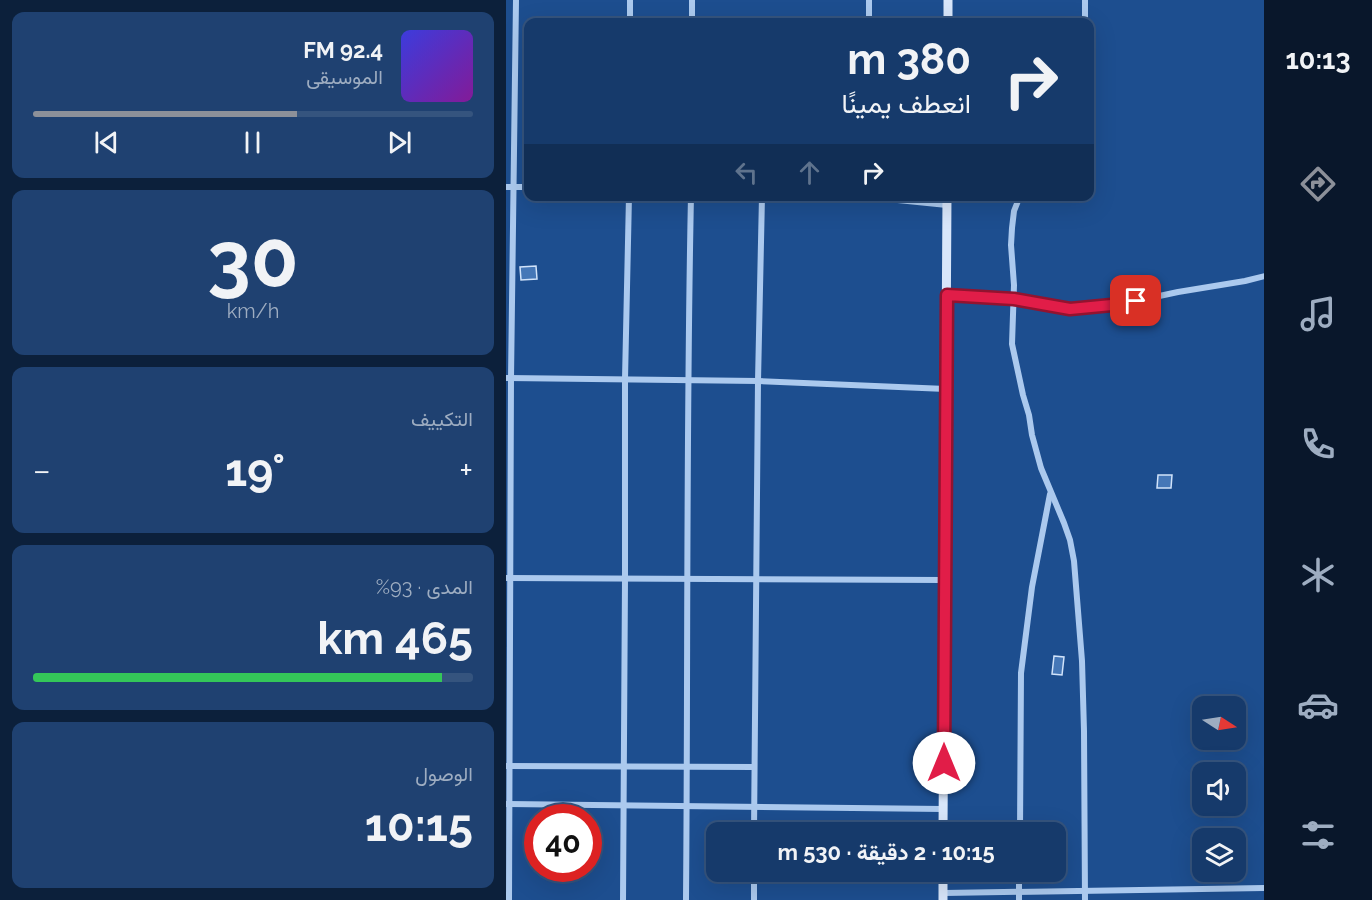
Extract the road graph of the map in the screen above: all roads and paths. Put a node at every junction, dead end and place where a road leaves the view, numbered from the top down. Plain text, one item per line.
1 (516, 0) edge
2 (630, 0) edge
3 (692, 0) edge
4 (869, 0) edge
5 (948, 0) edge
6 (1085, 0) edge
7 (630, 18) edge
8 (692, 18) edge
9 (869, 18) edge
10 (948, 18) edge
11 (1085, 18) edge
12 (510, 187) edge
13 (629, 201) edge
14 (691, 201) edge
15 (762, 201) edge
16 (947, 201) edge
17 (1018, 201) edge
18 (1265, 276) edge
19 (947, 295) junction
20 (1014, 299) junction
21 (509, 378) edge
22 (625, 379) junction
23 (687, 380) junction
24 (758, 381) junction
25 (946, 389) junction
26 (1050, 492) junction
27 (508, 578) edge
28 (688, 578) junction
29 (625, 579) junction
30 (757, 579) junction
31 (944, 580) junction
32 (508, 766) edge
33 (623, 766) junction
34 (686, 766) junction
35 (754, 767) junction
36 (508, 804) edge
37 (624, 806) junction
38 (687, 806) junction
39 (754, 807) junction
40 (943, 809) junction
41 (754, 822) edge
42 (943, 822) edge
43 (1020, 822) edge
44 (754, 882) edge
45 (1019, 882) edge
46 (1265, 888) edge
47 (1085, 890) junction
48 (1019, 891) junction
49 (944, 897) edge
50 (509, 900) edge
51 (623, 900) edge
52 (686, 900) edge
53 (754, 900) edge
54 (1019, 900) edge
55 (1085, 900) edge

1 - 12 street
2 - 7 street
3 - 8 street
4 - 9 street
5 - 10 street
6 - 11 street
12 - 21 street
13 - 22 street
14 - 23 street
15 - 24 street
16 - 19 street
17 - 20 street
18 - 20 street
19 - 20 street
19 - 25 street
20 - 26 street
21 - 22 street
21 - 27 street
22 - 23 street
22 - 29 street
23 - 24 street
23 - 28 street
24 - 25 street
24 - 30 street
25 - 31 street
26 - 43 street
26 - 47 street
27 - 29 street
27 - 32 street
28 - 29 street
28 - 30 street
28 - 34 street
29 - 33 street
30 - 31 street
30 - 35 street
31 - 40 street
32 - 33 street
32 - 36 street
33 - 34 street
33 - 37 street
34 - 35 street
34 - 38 street
35 - 39 street
36 - 37 street
36 - 50 street
37 - 38 street
37 - 51 street
38 - 39 street
38 - 52 street
39 - 40 street
39 - 41 street
40 - 42 street
44 - 53 street
45 - 48 street
46 - 47 street
47 - 48 street
47 - 55 street
48 - 49 street
48 - 54 street

